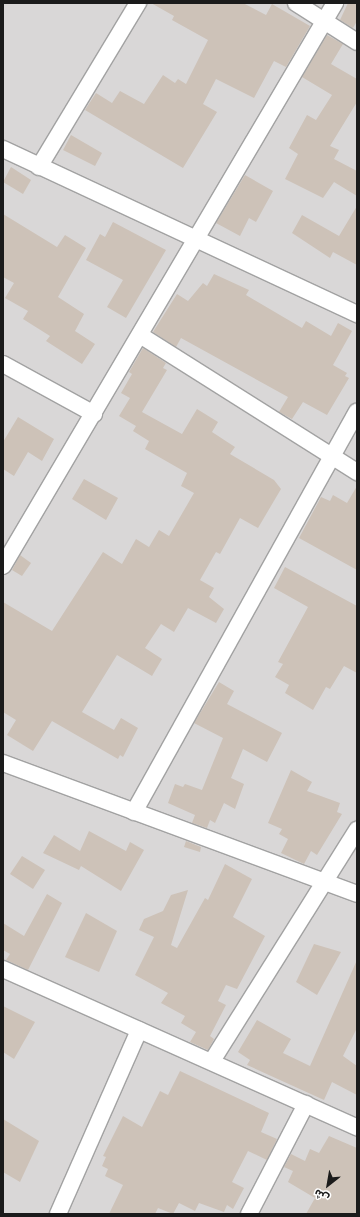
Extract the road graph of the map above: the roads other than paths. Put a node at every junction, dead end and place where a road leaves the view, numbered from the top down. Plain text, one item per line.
1 (138, 3) edge
2 (296, 3) edge
3 (335, 3) edge
4 (324, 20) junction
5 (357, 42) edge
6 (3, 149) edge
7 (39, 167) junction
8 (196, 242) junction
9 (357, 314) edge
10 (140, 335) junction
11 (3, 364) edge
12 (357, 412) edge
13 (94, 414) junction
14 (333, 456) junction
15 (357, 472) edge
16 (4, 563) edge
17 (3, 762) edge
18 (134, 812) junction
19 (357, 830) edge
20 (324, 882) junction
21 (357, 894) edge
22 (3, 969) edge
23 (139, 1030) junction
24 (212, 1060) junction
25 (306, 1104) junction
26 (357, 1127) edge
27 (58, 1214) edge
28 (249, 1214) edge

1 - 7 street
2 - 4 street
3 - 4 street
4 - 5 street
4 - 8 street
6 - 7 street
7 - 8 street
8 - 9 street
8 - 10 street
10 - 13 street
10 - 14 street
11 - 13 street
12 - 14 street
13 - 16 street
14 - 15 street
14 - 18 street
17 - 18 street
18 - 20 street
19 - 20 street
20 - 21 street
20 - 24 street
22 - 23 street
23 - 24 street
23 - 27 street
24 - 25 street
25 - 26 street
25 - 28 street

